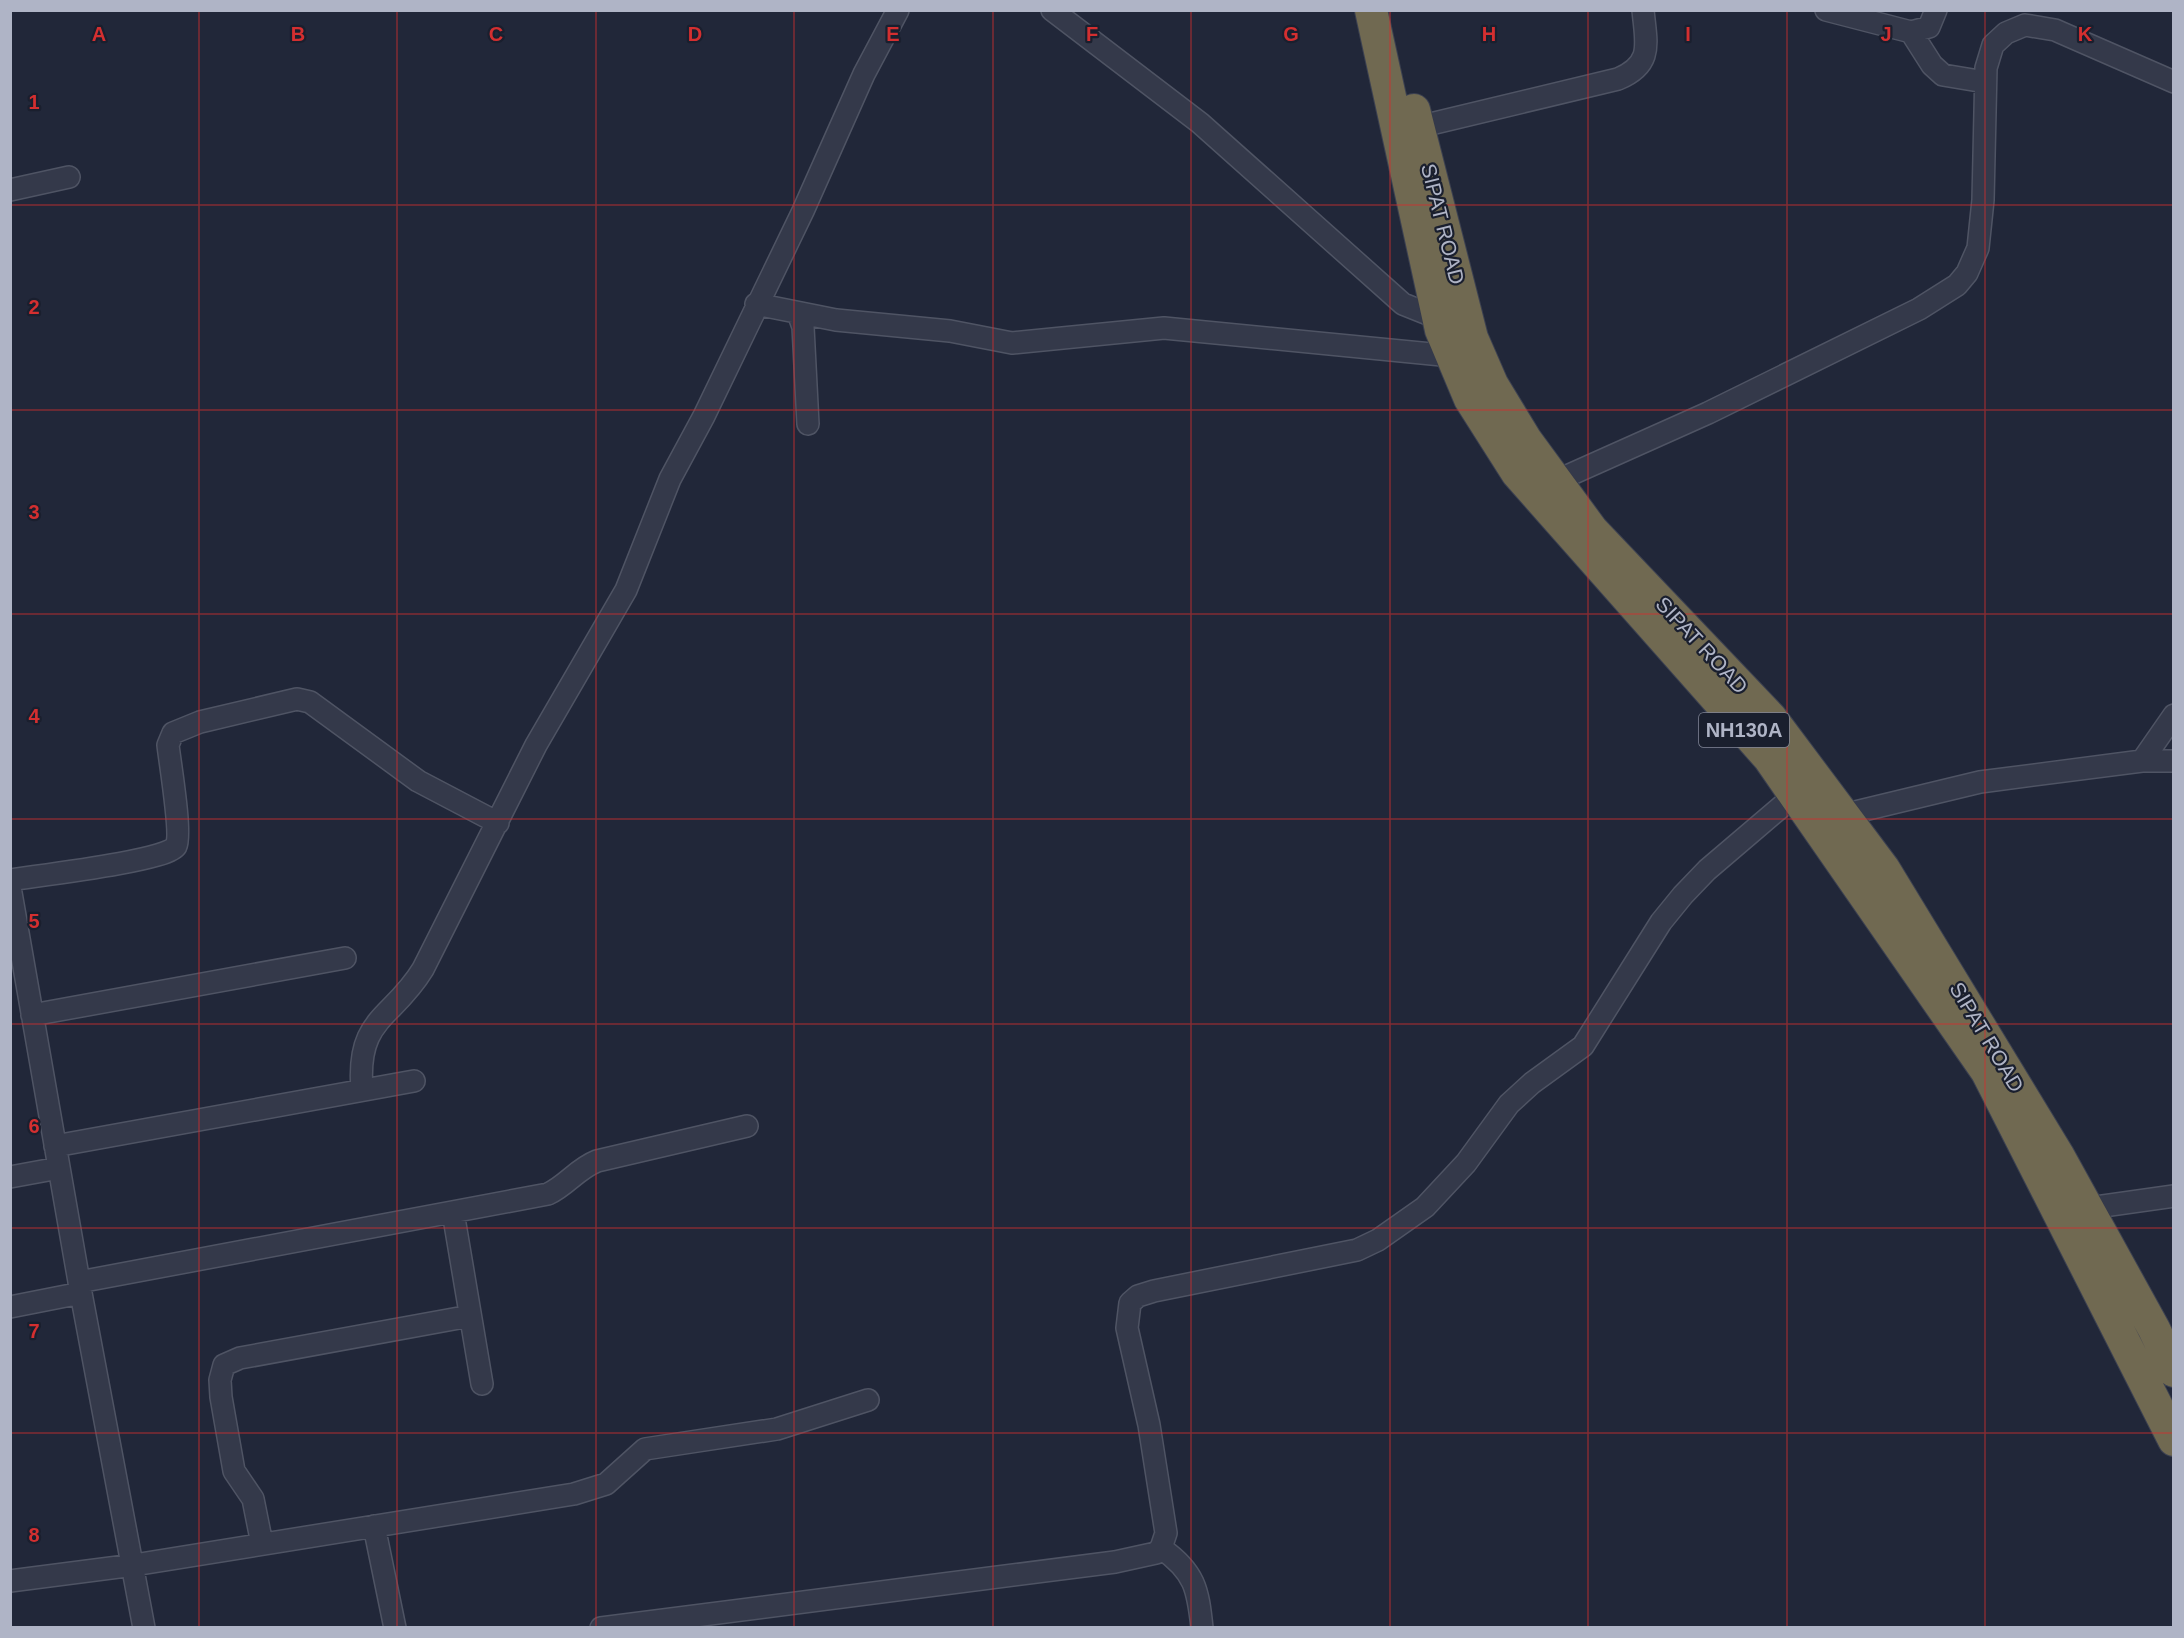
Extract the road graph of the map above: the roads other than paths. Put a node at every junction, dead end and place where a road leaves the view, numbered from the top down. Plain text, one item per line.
1 (898, 10) edge
2 (1052, 10) edge
3 (1371, 10) edge
4 (1389, 10) edge
5 (1643, 10) edge
6 (1936, 10) edge
7 (1827, 11) edge
8 (1911, 32) junction
9 (1985, 82) junction
10 (2174, 82) edge
11 (1418, 127) junction
12 (69, 177) dead end
13 (10, 190) edge
14 (756, 304) junction
15 (798, 313) junction
16 (1438, 318) junction
17 (1452, 356) junction
18 (808, 424) dead end
19 (1556, 481) junction
20 (2174, 715) edge
21 (2142, 761) junction
22 (2174, 761) edge
23 (1795, 795) junction
24 (1843, 815) junction
25 (498, 823) junction
26 (10, 880) edge
27 (10, 887) edge
28 (12, 910) edge
29 (345, 958) dead end
30 (32, 1015) junction
31 (414, 1081) dead end
32 (362, 1090) junction
33 (747, 1126) dead end
34 (55, 1146) junction
35 (59, 1168) junction
36 (10, 1177) edge
37 (2174, 1196) edge
38 (2089, 1208) junction
39 (453, 1212) junction
40 (80, 1288) junction
41 (10, 1307) edge
42 (470, 1316) junction
43 (2174, 1371) edge
44 (482, 1384) dead end
45 (868, 1400) dead end
46 (2174, 1440) edge
47 (375, 1526) junction
48 (262, 1544) junction
49 (1161, 1548) junction
50 (134, 1565) junction
51 (10, 1581) edge
52 (144, 1628) edge
53 (395, 1628) edge
54 (601, 1628) edge
55 (1202, 1628) edge

1 - 14 street
2 - 16 street
3 - 16 highway, NH130A
4 - 11 highway, SIPAT ROAD / NH130A
5 - 11 street
6 - 8 street
7 - 8 street
8 - 9 street
9 - 10 street
9 - 19 street
11 - 19 highway, SIPAT ROAD / NH130A
12 - 13 street
14 - 15 street
14 - 25 street
15 - 17 street
15 - 18 street
16 - 17 highway, NH130A
17 - 23 highway, NH130A
19 - 24 highway, SIPAT ROAD / NH130A
20 - 21 street
21 - 22 street
21 - 24 street
23 - 46 highway, NH130A
23 - 49 street
24 - 38 highway, SIPAT ROAD / NH130A
25 - 26 street
25 - 32 street
27 - 28 street
28 - 30 street
29 - 30 street
30 - 34 street
31 - 32 street
32 - 34 street
33 - 39 street
34 - 35 street
35 - 36 street
35 - 40 street
37 - 38 street
38 - 43 highway, SIPAT ROAD / NH130A
39 - 40 street
39 - 42 street
40 - 41 street
40 - 50 street
42 - 44 street
42 - 48 street
45 - 47 street
47 - 48 street
47 - 53 street
48 - 50 street
49 - 54 street
49 - 55 street
50 - 51 street
50 - 52 street

